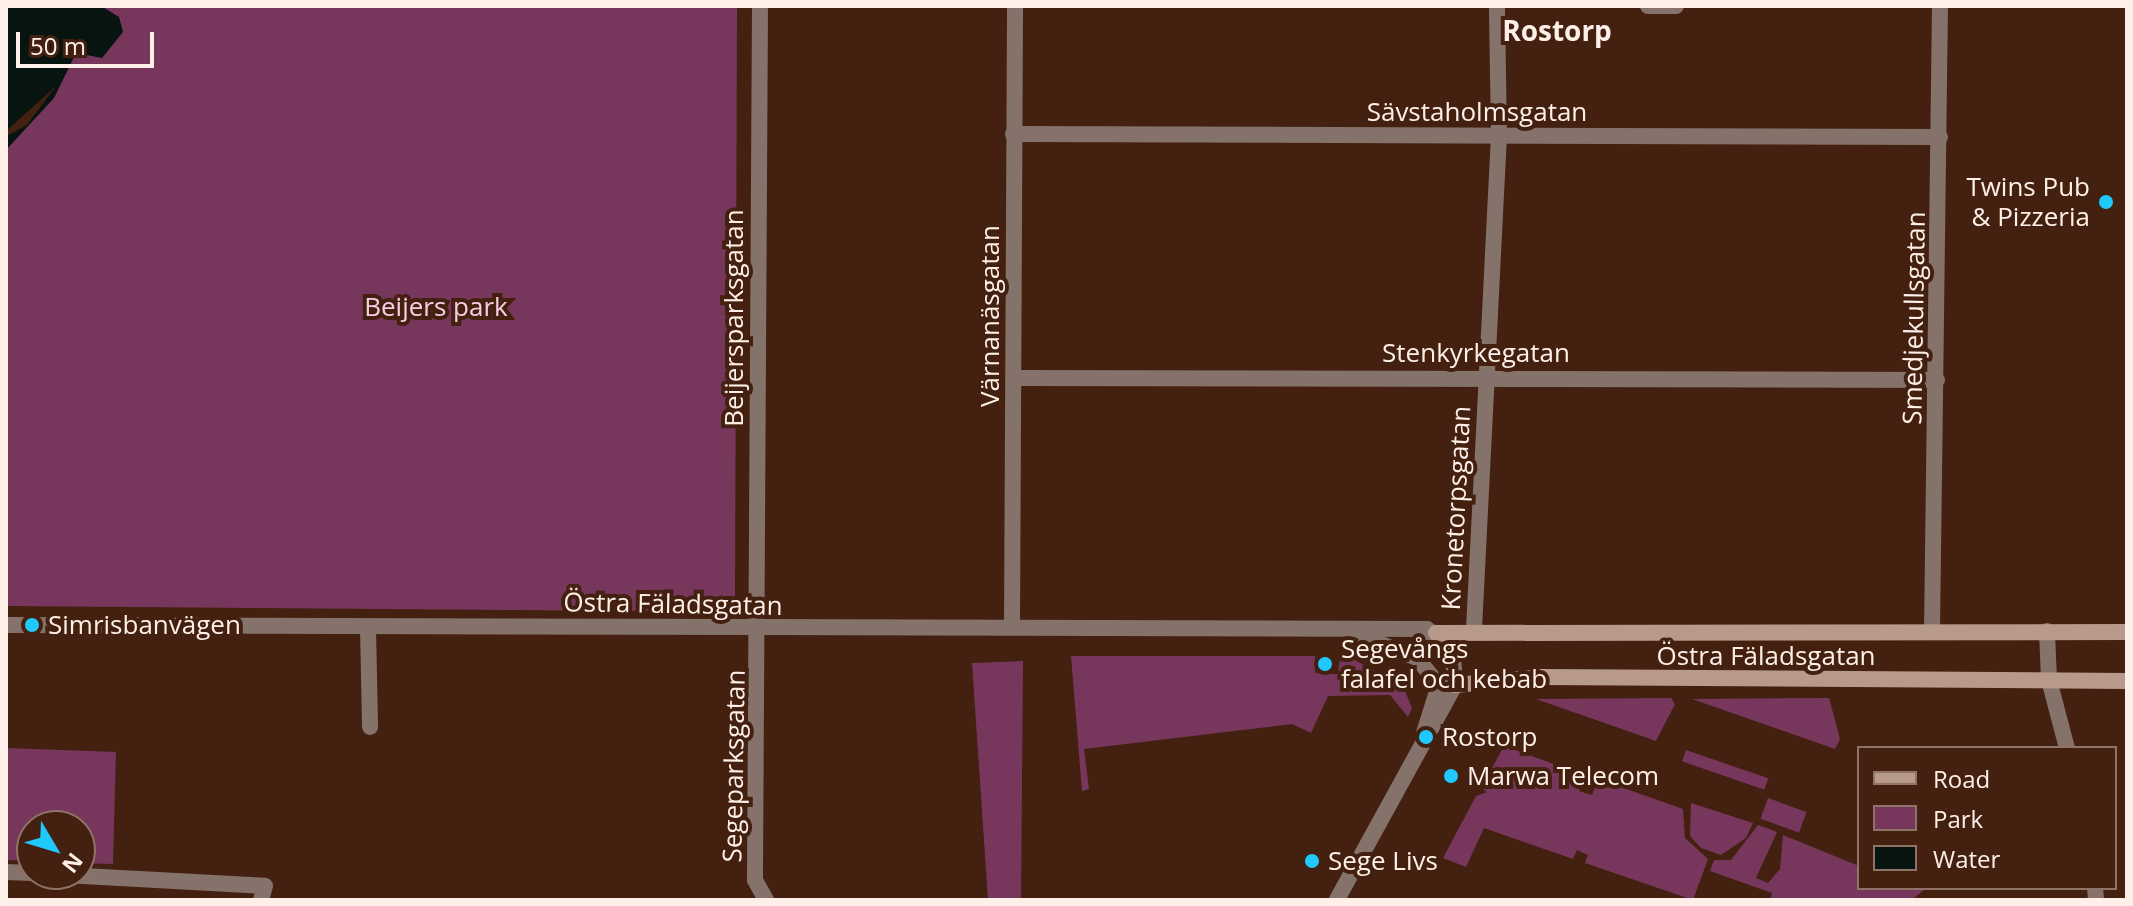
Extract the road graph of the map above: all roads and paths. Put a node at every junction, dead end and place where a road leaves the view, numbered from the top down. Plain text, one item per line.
1 (760, 6) edge
2 (1015, 6) edge
3 (1497, 6) edge
4 (1648, 6) edge
5 (1676, 6) edge
6 (1940, 6) edge
7 (1013, 134) junction
8 (1499, 137) junction
9 (1940, 137) junction
10 (1487, 376) junction
11 (1015, 378) junction
12 (1937, 380) junction
13 (6, 625) edge
14 (1012, 627) junction
15 (368, 628) junction
16 (1339, 629) junction
17 (1474, 629) junction
18 (761, 630) junction
19 (1932, 631) junction
20 (2047, 631) junction
21 (2127, 632) edge
22 (1436, 633) junction
23 (1420, 659) junction
24 (2049, 680) junction
25 (2127, 681) edge
26 (1447, 685) junction
27 (370, 727) dead end
28 (2066, 746) edge
29 (96, 878) edge
30 (263, 893) edge
31 (766, 900) edge
32 (1337, 900) edge

1 - 18 street, Beijersparksgatan
2 - 7 street, Värnanäsgatan
3 - 8 street, Kronetorpsgatan
4 - 5 street
6 - 9 street, Smedjekullsgatan
7 - 8 street, Sävstaholmsgatan
7 - 11 street, Värnanäsgatan
8 - 9 street, Sävstaholmsgatan
8 - 10 street, Kronetorpsgatan
9 - 12 street, Smedjekullsgatan
10 - 11 street, Stenkyrkegatan
10 - 12 street, Stenkyrkegatan
10 - 17 street, Kronetorpsgatan
11 - 14 street, Värnanäsgatan
12 - 19 street, Smedjekullsgatan
13 - 15 street, Östra Fäladsgatan
14 - 16 street, Östra Fäladsgatan
14 - 18 street, Östra Fäladsgatan
15 - 18 street, Östra Fäladsgatan
15 - 27 street
16 - 22 street, Östra Fäladsgatan
16 - 23 street, Östra Fäladsgatan
17 - 19 street, Östra Fäladsgatan
17 - 22 street, Östra Fäladsgatan
18 - 31 street, Segeparksgatan
19 - 20 street, Östra Fäladsgatan
20 - 21 street, Östra Fäladsgatan
20 - 24 street
22 - 23 street
22 - 26 street, Kronetorpsgatan
23 - 26 street
24 - 25 street, Östra Fäladsgatan
24 - 26 street, Östra Fäladsgatan
24 - 28 street
26 - 32 street
29 - 30 street

